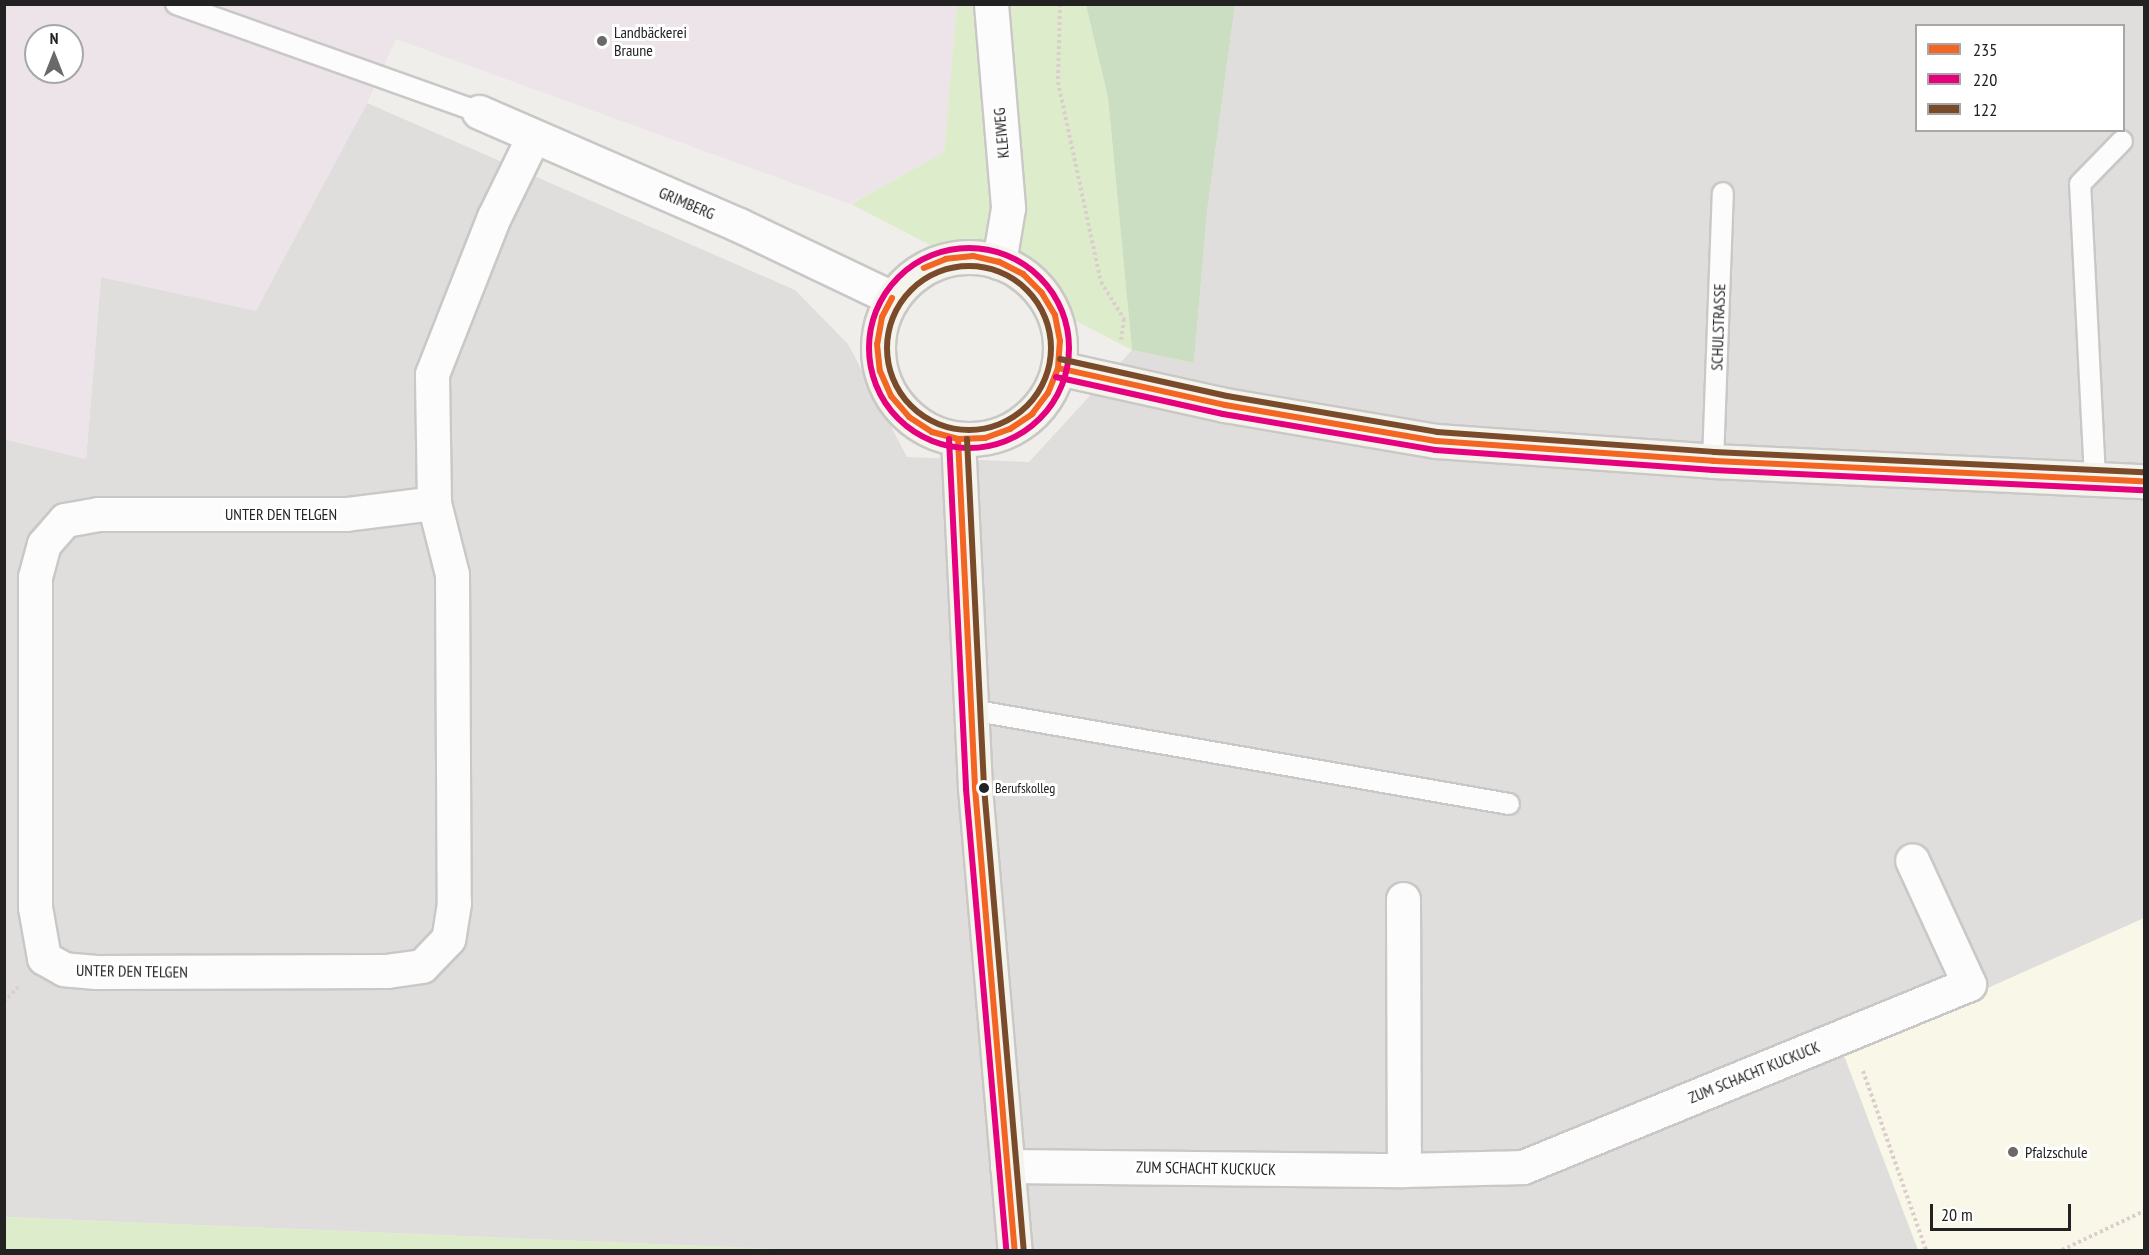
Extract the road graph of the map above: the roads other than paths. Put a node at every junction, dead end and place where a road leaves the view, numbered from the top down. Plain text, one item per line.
1 (176, 4) edge
2 (991, 4) edge
3 (479, 112) joint
4 (533, 137) junction
5 (2122, 141) dead end
6 (1723, 193) dead end
7 (999, 262) junction
8 (892, 298) junction
9 (1058, 368) junction
10 (958, 439) junction
11 (1713, 461) junction
12 (2095, 478) junction
13 (2145, 480) edge
14 (434, 504) junction
15 (970, 711) junction
16 (1509, 804) dead end
17 (1911, 860) dead end
18 (1403, 899) dead end
19 (1007, 1166) junction
20 (1404, 1170) junction
21 (1015, 1251) edge

1 - 3 lane
2 - 7 street, KLEIWEG
3 - 4 street, GRIMBERG
4 - 8 street, GRIMBERG
4 - 14 street, UNTER DEN TELGEN
5 - 12 lane
6 - 11 lane, SCHULSTRASSE
7 - 8 main road
7 - 9 main road
8 - 10 main road
9 - 10 main road
9 - 11 main road
10 - 15 main road
11 - 12 main road
12 - 13 main road
14 - 14 street, UNTER DEN TELGEN
15 - 16 lane
15 - 19 main road
17 - 20 street, ZUM SCHACHT KUCKUCK
18 - 20 street
19 - 20 street, ZUM SCHACHT KUCKUCK
19 - 21 main road

